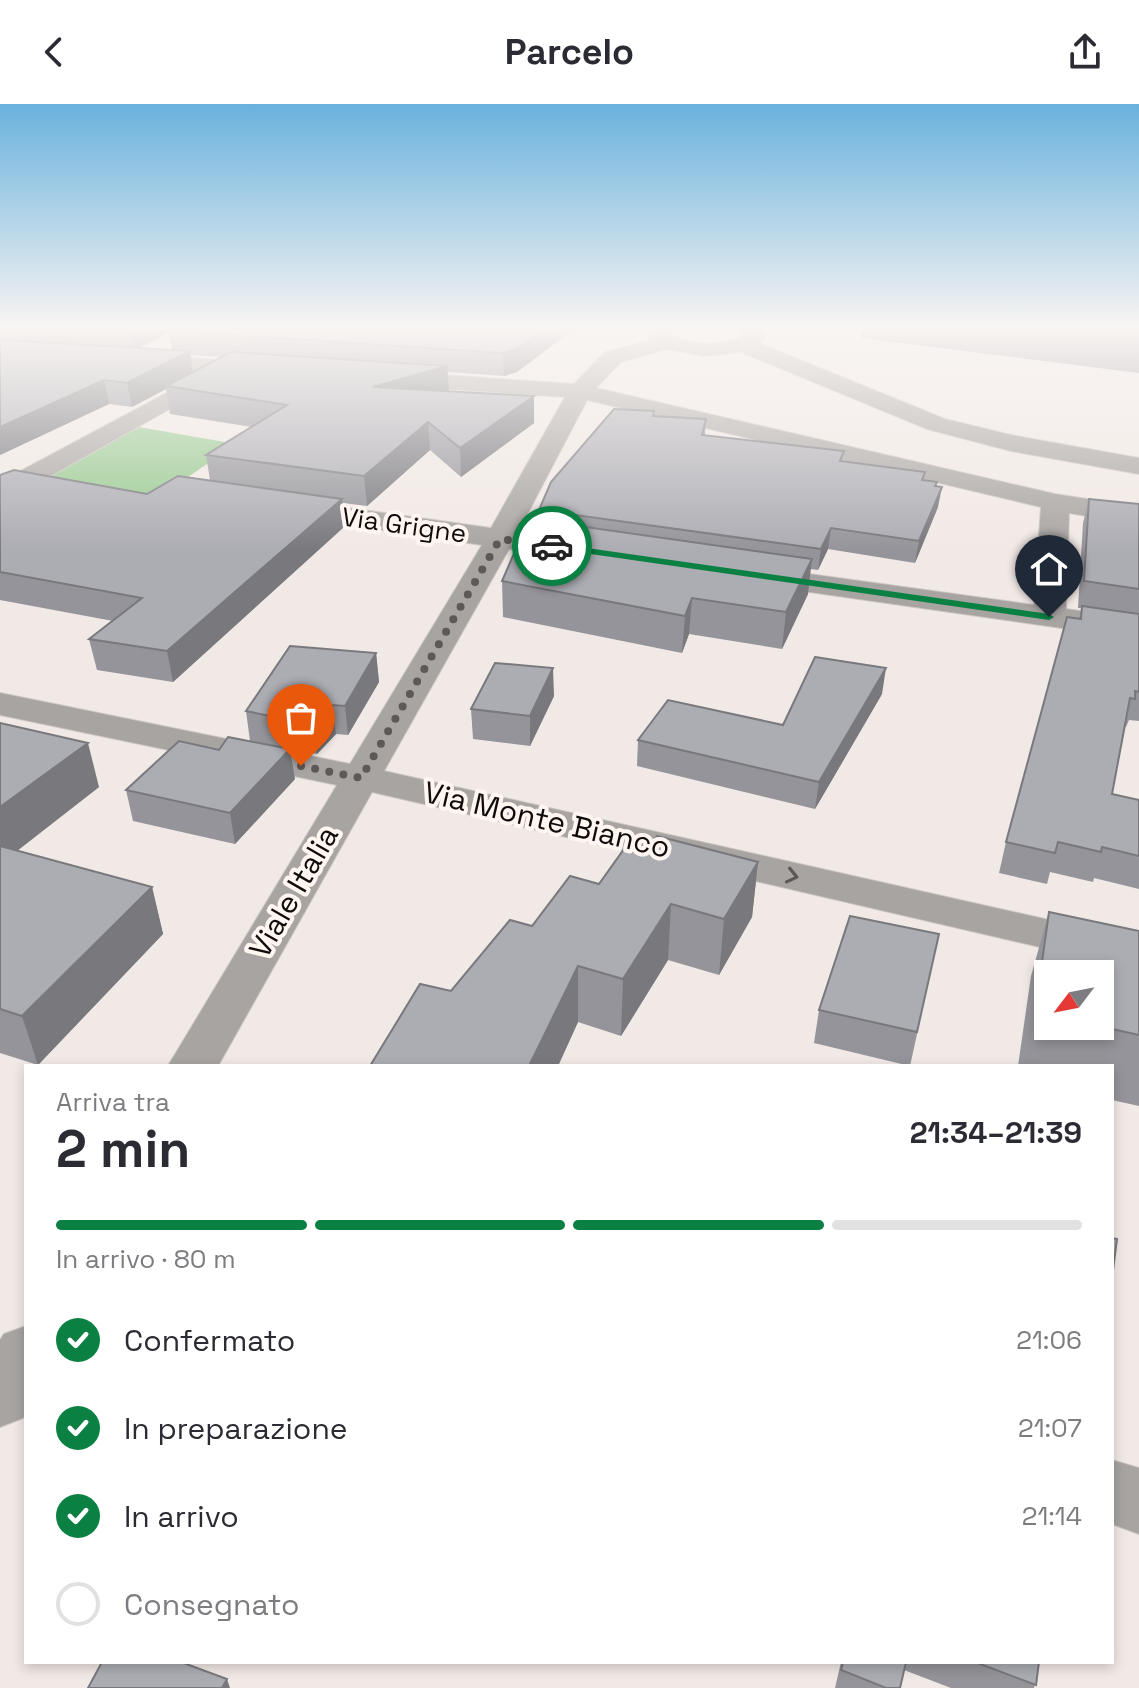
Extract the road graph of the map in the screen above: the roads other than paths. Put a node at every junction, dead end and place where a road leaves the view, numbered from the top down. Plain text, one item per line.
1 (165, 403) edge
2 (574, 403) edge
3 (631, 403) edge
4 (875, 403) edge
5 (1139, 466) edge
6 (0, 493) edge
7 (249, 502) edge
8 (1055, 502) junction
9 (1139, 516) edge
10 (500, 539) junction
11 (610, 554) edge
12 (719, 570) edge
13 (1049, 617) junction
14 (1139, 629) edge
15 (0, 704) edge
16 (361, 778) junction
17 (1139, 955) edge
18 (194, 1064) edge
19 (24, 1356) edge
20 (0, 1398) edge
21 (1114, 1493) edge
22 (1139, 1501) edge

1 - 6 street
2 - 10 street, Viale Italia
3 - 8 street
4 - 5 street
7 - 10 street, Via Grigne
8 - 9 street
8 - 13 street
10 - 11 street, Via Grigne
10 - 16 street, Viale Italia
12 - 13 street
13 - 14 street
15 - 16 street, Via Monte Bianco
16 -> 17 street, Via Monte Bianco
16 - 18 street, Viale Italia
19 - 20 street
21 - 22 street

